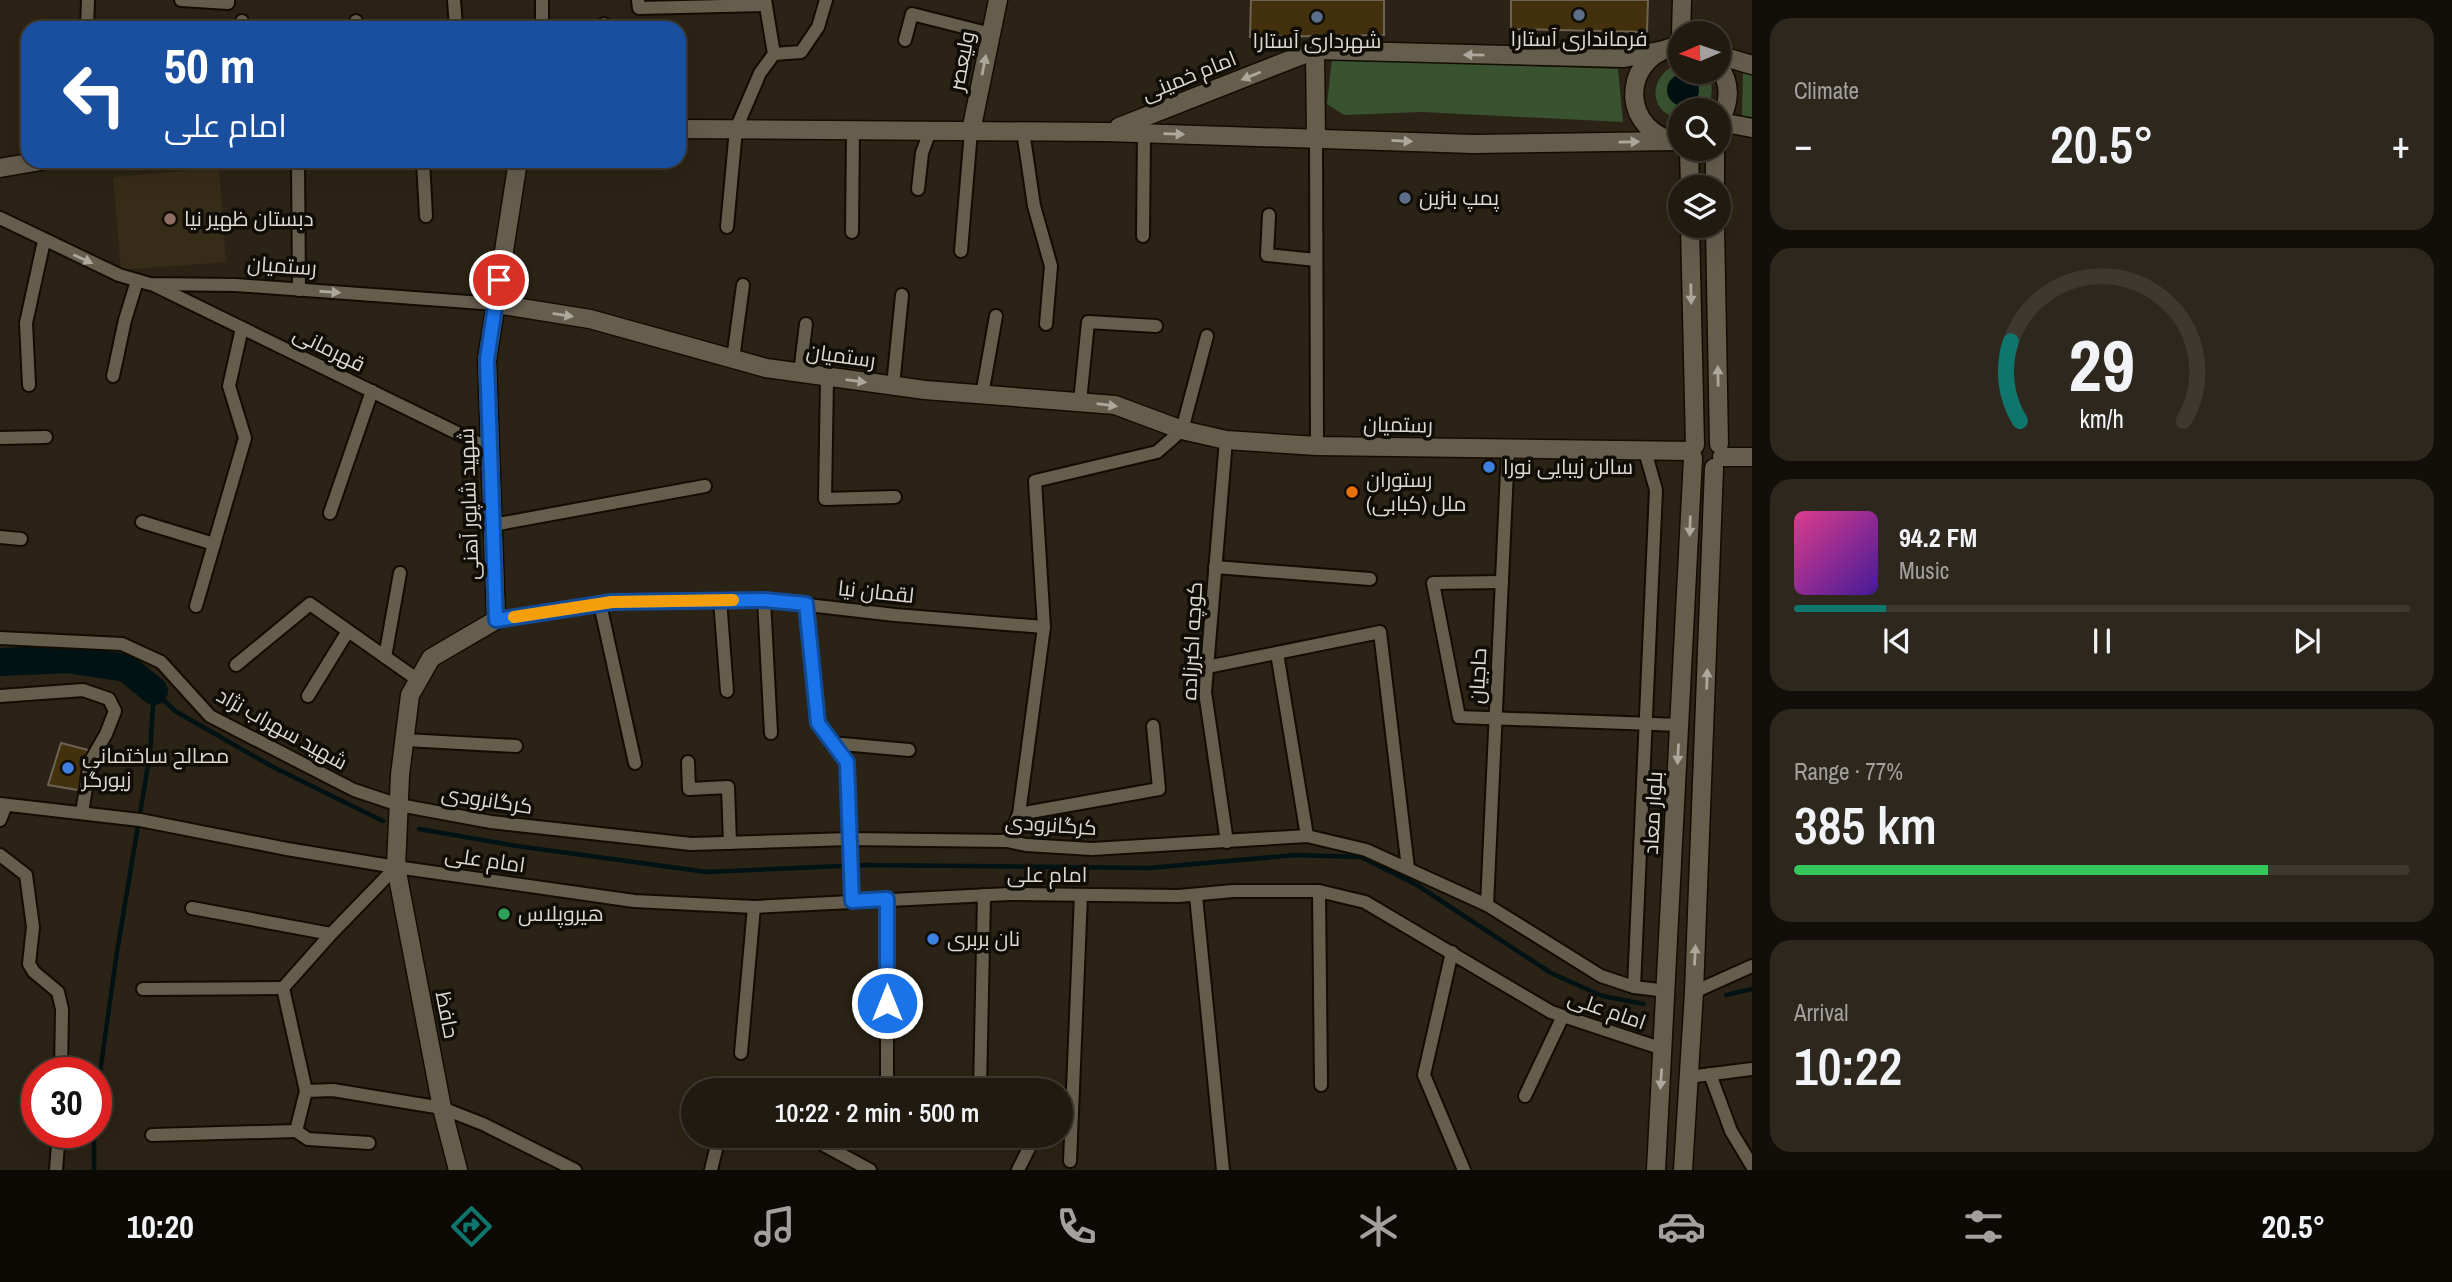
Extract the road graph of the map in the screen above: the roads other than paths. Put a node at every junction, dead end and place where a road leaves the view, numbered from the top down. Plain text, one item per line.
1 (88, 0) edge
2 (181, 0) edge
3 (228, 0) edge
4 (454, 0) edge
5 (542, 0) edge
6 (638, 0) edge
7 (827, 0) edge
8 (998, 0) edge
9 (1682, 0) edge
10 (765, 3) edge
11 (87, 21) edge
12 (456, 21) edge
13 (542, 21) edge
14 (1681, 21) edge
15 (991, 34) junction
16 (905, 40) dead end
17 (1668, 49) edge
18 (1315, 50) junction
19 (1668, 50) edge
20 (774, 54) junction
21 (1731, 59) edge
22 (1752, 65) edge
23 (1731, 125) edge
24 (1752, 128) edge
25 (686, 129) edge
26 (736, 129) junction
27 (853, 130) junction
28 (930, 131) junction
29 (971, 131) junction
30 (1023, 131) junction
31 (1106, 132) junction
32 (1143, 133) junction
33 (1316, 138) junction
34 (1668, 139) edge
35 (1668, 144) edge
36 (21, 164) edge
37 (0, 168) edge
38 (298, 168) edge
39 (423, 168) edge
40 (517, 168) edge
41 (918, 190) dead end
42 (1269, 215) dead end
43 (426, 216) dead end
44 (0, 218) edge
45 (727, 226) dead end
46 (852, 232) dead end
47 (1143, 236) dead end
48 (1690, 238) edge
49 (1714, 238) edge
50 (44, 241) junction
51 (1690, 247) junction
52 (1714, 247) junction
53 (961, 251) dead end
54 (1316, 260) junction
55 (144, 282) junction
56 (743, 285) dead end
57 (299, 290) junction
58 (902, 295) dead end
59 (496, 304) junction
60 (996, 316) dead end
61 (806, 324) dead end
62 (1046, 324) dead end
63 (1156, 326) dead end
64 (242, 328) junction
65 (1207, 336) dead end
66 (733, 359) junction
67 (800, 373) junction
68 (113, 376) dead end
69 (827, 377) junction
70 (29, 385) dead end
71 (893, 386) junction
72 (372, 391) junction
73 (982, 395) junction
74 (1080, 402) junction
75 (1182, 430) junction
76 (0, 438) edge
77 (46, 438) dead end
78 (1226, 440) junction
79 (1317, 446) junction
80 (490, 449) junction
81 (1508, 449) junction
82 (1645, 451) junction
83 (1693, 451) junction
84 (1719, 456) junction
85 (1752, 457) edge
86 (705, 486) dead end
87 (895, 497) dead end
88 (330, 513) dead end
89 (142, 522) dead end
90 (493, 525) junction
91 (0, 537) edge
92 (21, 539) dead end
93 (214, 544) junction
94 (1215, 567) junction
95 (400, 573) dead end
96 (1370, 579) dead end
97 (1502, 582) junction
98 (720, 600) junction
99 (764, 600) junction
100 (600, 604) junction
101 (806, 604) junction
102 (196, 606) dead end
103 (1686, 606) junction
104 (1710, 606) junction
105 (496, 620) junction
106 (1044, 627) junction
107 (348, 631) junction
108 (0, 638) edge
109 (1277, 653) junction
110 (385, 657) junction
111 (236, 665) dead end
112 (1207, 667) junction
113 (418, 680) junction
114 (727, 691) dead end
115 (0, 696) edge
116 (308, 696) dead end
117 (1495, 720) junction
118 (1646, 723) junction
119 (1680, 725) junction
120 (1153, 726) dead end
121 (771, 733) dead end
122 (405, 740) junction
123 (831, 743) junction
124 (516, 746) dead end
125 (909, 750) dead end
126 (688, 762) dead end
127 (635, 763) dead end
128 (3, 805) edge
129 (399, 805) junction
130 (82, 813) junction
131 (1019, 814) junction
132 (0, 820) edge
133 (1675, 832) junction
134 (1701, 833) junction
135 (1307, 836) junction
136 (850, 839) junction
137 (1007, 841) junction
138 (1227, 842) junction
139 (730, 843) junction
140 (0, 855) edge
141 (396, 867) junction
142 (1408, 868) junction
143 (1319, 891) junction
144 (984, 895) junction
145 (1081, 895) junction
146 (1196, 895) junction
147 (887, 899) junction
148 (852, 901) junction
149 (1487, 905) junction
150 (754, 907) junction
151 (192, 908) dead end
152 (331, 933) junction
153 (1452, 952) junction
154 (1752, 966) edge
155 (1634, 986) junction
156 (283, 988) junction
157 (143, 989) dead end
158 (1667, 991) junction
159 (1694, 992) junction
160 (1563, 1016) junction
161 (1663, 1049) junction
162 (740, 1053) dead end
163 (61, 1057) edge
164 (1752, 1069) edge
165 (1710, 1074) junction
166 (1688, 1077) junction
167 (887, 1078) edge
168 (980, 1078) edge
169 (1321, 1085) dead end
170 (306, 1091) junction
171 (1525, 1096) dead end
172 (442, 1108) junction
173 (296, 1131) junction
174 (152, 1136) dead end
175 (369, 1143) dead end
176 (58, 1148) edge
177 (716, 1148) edge
178 (829, 1148) edge
179 (1029, 1148) dead end
180 (1070, 1161) dead end
181 (1752, 1166) edge
182 (864, 1169) edge
183 (56, 1170) edge
184 (458, 1170) edge
185 (575, 1170) edge
186 (710, 1170) edge
187 (1018, 1170) edge
188 (1223, 1170) edge
189 (1464, 1170) edge
190 (1656, 1170) edge
191 (1683, 1170) edge

1 - 11 street
2 - 3 street
4 - 12 street
5 - 13 street
6 - 10 street
7 - 20 street
8 - 15 street, ولیعصر
9 - 14 street
10 - 20 street
15 - 16 street
29 -> 15 street, ولیعصر
17 -> 18 street, امام خمینی
18 -> 31 street, امام خمینی
18 - 33 street
19 - 34 street
20 - 26 street
21 - 22 street
23 - 24 street
25 - 26 street, امام خمینی
26 - 27 street, امام خمینی
26 - 45 street
27 - 28 street, امام خمینی
27 - 46 street
28 - 29 street, امام خمینی
28 - 41 street
29 - 30 street, امام خمینی
29 - 53 street
30 - 31 street, امام خمینی
30 - 62 street
31 - 32 street, امام خمینی
32 -> 33 street, امام خمینی
32 - 47 street
33 -> 35 street, امام خمینی
33 - 54 street
36 - 37 street
38 - 57 street
39 - 43 street
40 - 59 street, شهید شاپور آهنی
42 - 54 street
44 - 50 street, رستمیان
48 - 51 street, بلوار معاد
49 - 52 street
50 -> 55 street, رستمیان
50 - 70 street
51 - 52 street
51 -> 83 street, بلوار معاد
84 -> 52 street
54 - 79 street
55 - 57 street, رستمیان
55 - 64 street, قهرمانی
55 - 68 street
56 - 66 street
57 -> 59 street, رستمیان
58 - 71 street
59 -> 66 street, رستمیان
59 - 80 street, شهید شاپور آهنی
60 - 73 street
61 - 67 street
63 - 74 street
64 - 72 street, قهرمانی
64 - 93 street
65 - 75 street
66 - 67 street, رستمیان
67 - 69 street, رستمیان
69 -> 71 street, رستمیان
69 - 87 street
71 - 73 street, رستمیان
72 - 80 street, قهرمانی
72 - 88 street
73 - 74 street, رستمیان
74 -> 75 street, رستمیان
75 - 78 street, رستمیان
75 - 106 street
76 - 77 street
78 - 79 street, رستمیان
78 - 94 street, کوچه اکبرزاده
79 - 81 street, رستمیان
80 - 90 street, شهید شاپور آهنی
81 - 82 street, رستمیان
81 - 97 street, حاجیان
82 - 83 street, رستمیان
82 - 118 street
83 - 84 street, رستمیان
83 - 84 street
83 -> 103 street, بلوار معاد
84 - 85 street
84 - 104 street
86 - 90 street
89 - 93 street
90 - 105 street, شهید شاپور آهنی
91 - 92 street
93 - 102 street
94 - 96 street
94 - 112 street, کوچه اکبرزاده
95 - 110 street
97 - 117 street, حاجیان
97 - 117 street
98 - 99 street, لقمان نیا
98 - 100 street, لقمان نیا
98 - 114 street
99 - 101 street, لقمان نیا
99 - 121 street
100 - 105 street, لقمان نیا
100 - 127 street
101 - 106 street, لقمان نیا
101 - 123 street
103 - 104 street
103 - 119 street, بلوار معاد
134 -> 104 street
105 - 113 street
106 - 131 street
107 - 110 street
107 - 111 street
107 - 116 street
108 - 129 street, شهید سهراب نژاد
109 - 112 street
109 - 135 street
109 - 142 street
110 - 113 street
112 - 138 street, کوچه اکبرزاده
113 - 122 street
115 - 130 street
117 - 118 street
117 - 149 street, حاجیان
118 - 119 street
118 - 155 street
119 -> 133 street, بلوار معاد
120 - 131 street
122 - 124 street
122 - 129 street
123 - 125 street
123 - 136 street
126 - 139 street
128 - 130 street, امام علی
128 - 132 street
129 - 139 street, کرگانرودی
129 - 141 street, حافظ
130 - 141 street, امام علی
131 - 137 street
133 - 134 street
133 - 158 street, بلوار معاد
159 -> 134 street
135 - 138 street, کرگانرودی
135 - 142 street, کرگانرودی
136 - 137 street, کرگانرودی
136 - 139 street, کرگانرودی
136 - 148 street
137 - 138 street, کرگانرودی
140 - 163 street
141 - 150 street, امام علی
141 - 152 street
141 - 172 street, حافظ
142 - 149 street, کرگانرودی
143 - 146 street, امام علی
143 - 153 street, امام علی
143 - 169 street
144 - 145 street, امام علی
144 - 147 street, امام علی
144 - 168 street
145 - 146 street, امام علی
145 - 180 street
146 - 188 street
147 - 148 street, امام علی
147 - 167 street
148 - 150 street, امام علی
149 - 155 street, کرگانرودی
150 - 162 street
151 - 152 street
152 - 156 street
153 - 160 street, امام علی
153 - 189 street
154 - 159 street
155 - 158 street, کرگانرودی
156 - 157 street
156 - 170 street
158 - 161 street, بلوار معاد
159 - 166 street
160 - 161 street, امام علی
160 - 171 street
161 -> 190 street, بلوار معاد
164 - 165 street
165 - 166 street
165 - 181 street
166 - 191 street
170 - 172 street
170 - 173 street
172 - 184 street, حافظ
172 - 185 street
173 - 174 street
173 - 175 street
176 - 183 street
177 - 186 street
178 - 182 street
179 - 187 street

